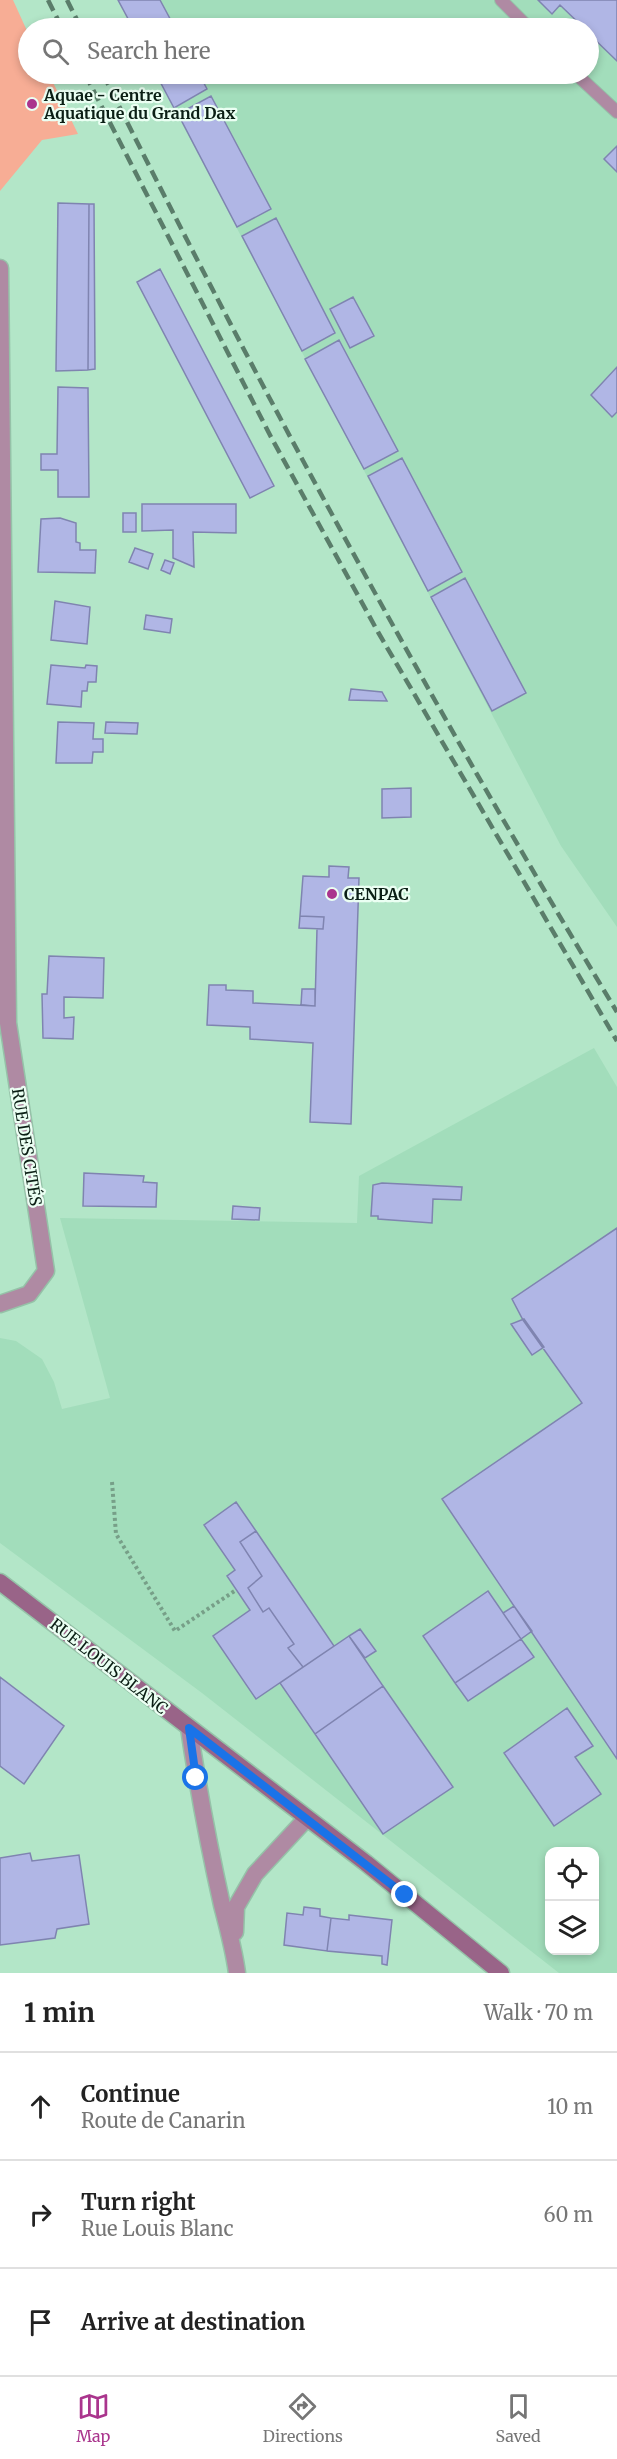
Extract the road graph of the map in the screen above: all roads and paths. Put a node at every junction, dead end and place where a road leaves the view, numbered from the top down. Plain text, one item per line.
1 (501, 0) edge
2 (519, 18) edge
3 (587, 84) edge
4 (617, 112) edge
5 (0, 268) edge
6 (0, 1304) edge
7 (112, 1482) dead end
8 (0, 1582) edge
9 (236, 1590) dead end
10 (189, 1728) junction
11 (306, 1819) junction
12 (234, 1948) junction
13 (237, 1973) edge
14 (501, 1973) edge

1 - 2 lane
3 - 4 lane
5 - 6 street, RUE DES CITÉS
7 - 9 path
8 - 10 main road, RUE LOUIS BLANC
10 - 11 main road, RUE LOUIS BLANC
10 - 12 street
11 - 12 street
11 - 14 main road, RUE LOUIS BLANC
12 - 13 street

